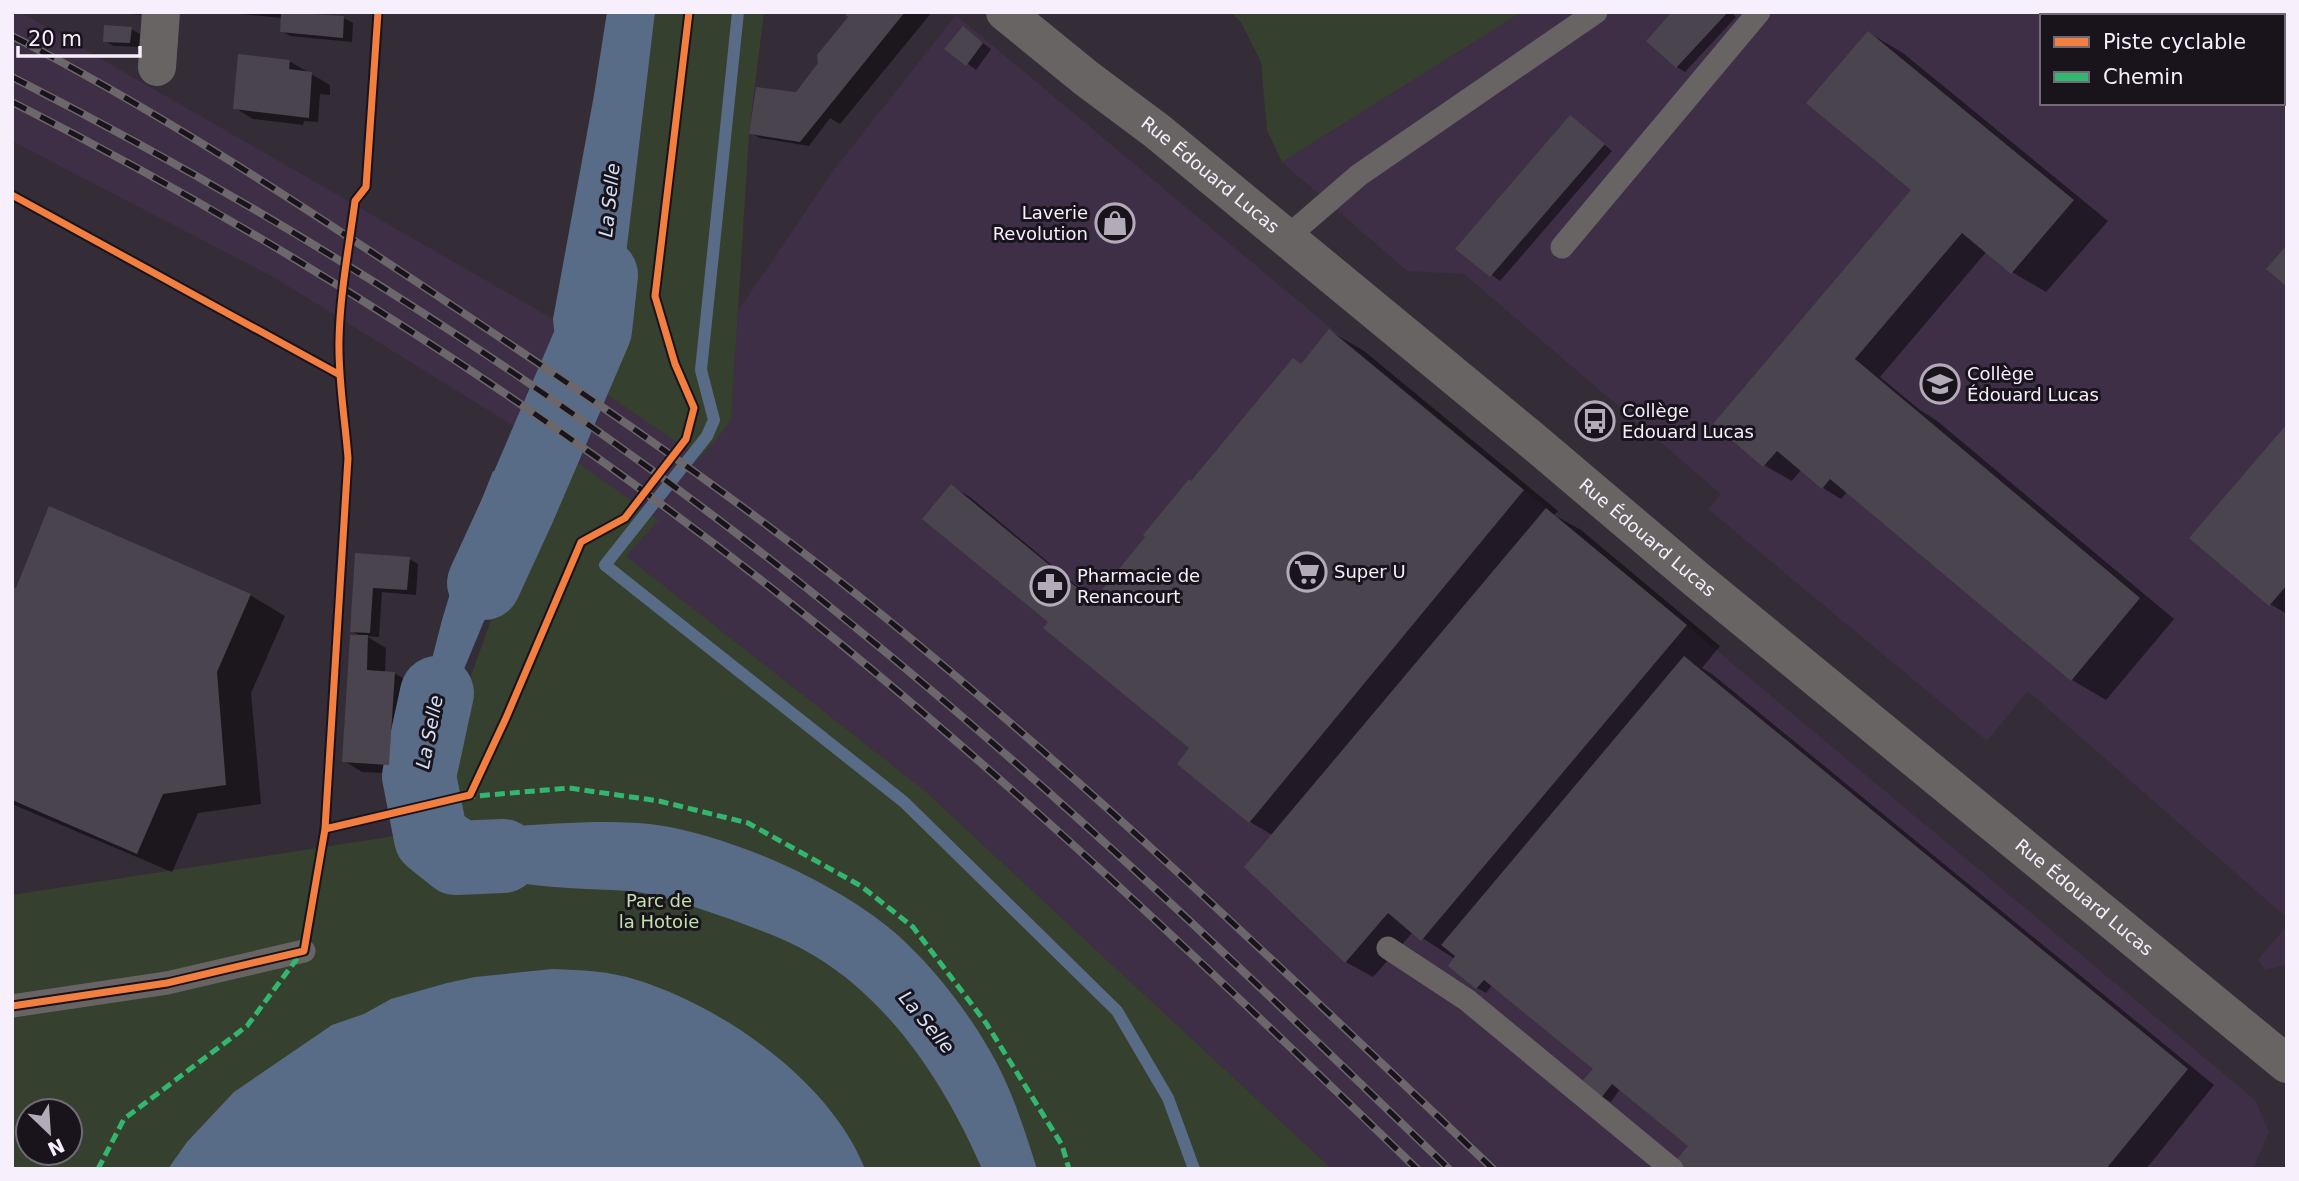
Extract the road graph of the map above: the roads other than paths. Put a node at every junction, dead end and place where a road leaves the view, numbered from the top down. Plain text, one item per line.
1 (161, 12) edge
2 (1005, 12) edge
3 (1596, 12) edge
4 (1759, 12) edge
5 (157, 67) dead end
6 (1286, 238) junction
7 (1562, 247) dead end
8 (1388, 948) dead end
9 (303, 951) dead end
10 (12, 1006) edge
11 (2287, 1064) edge
12 (1672, 1169) edge

1 - 5 street
2 - 6 street, Rue Édouard Lucas
3 - 6 lane
4 - 7 lane
6 - 11 street, Rue Édouard Lucas
8 - 12 lane
9 - 10 lane

